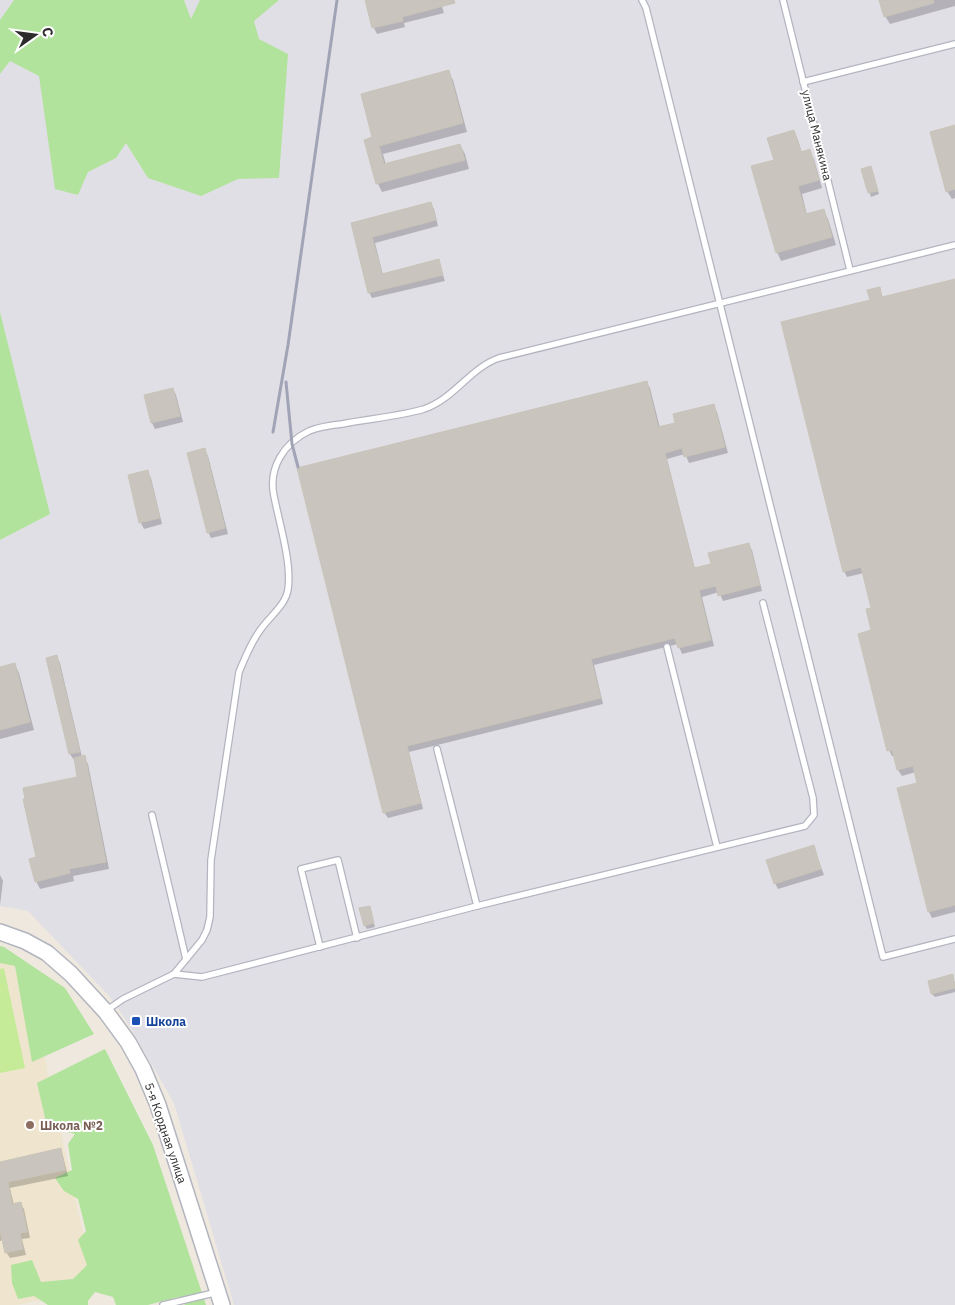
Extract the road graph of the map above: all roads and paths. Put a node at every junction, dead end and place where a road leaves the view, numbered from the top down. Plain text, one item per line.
1 (642, 0) edge
2 (783, 0) edge
3 (955, 44) edge
4 (803, 82) junction
5 (955, 245) edge
6 (850, 270) junction
7 (720, 303) junction
8 (763, 602) dead end
9 (667, 646) dead end
10 (438, 749) dead end
11 (152, 815) dead end
12 (717, 847) junction
13 (477, 906) junction
14 (0, 932) edge
15 (357, 938) junction
16 (955, 938) edge
17 (320, 947) junction
18 (186, 959) junction
19 (174, 974) junction
20 (106, 1012) junction
21 (220, 1298) edge
22 (172, 1304) edge
23 (163, 1305) edge

1 - 7 lane
2 - 4 lane, улица Манякина
3 - 4 lane
4 - 6 lane, улица Манякина
5 - 6 lane
6 - 7 lane
7 - 16 lane
7 - 18 lane
8 - 12 lane
9 - 12 lane
10 - 13 lane
11 - 18 lane
12 - 13 lane
13 - 15 lane
14 - 20 main road, 5-я Кордная улица
15 - 17 lane
15 - 17 lane
17 - 19 lane
18 - 19 lane
19 - 20 lane
20 - 21 main road, 5-я Кордная улица
21 - 22 lane
22 - 23 lane

